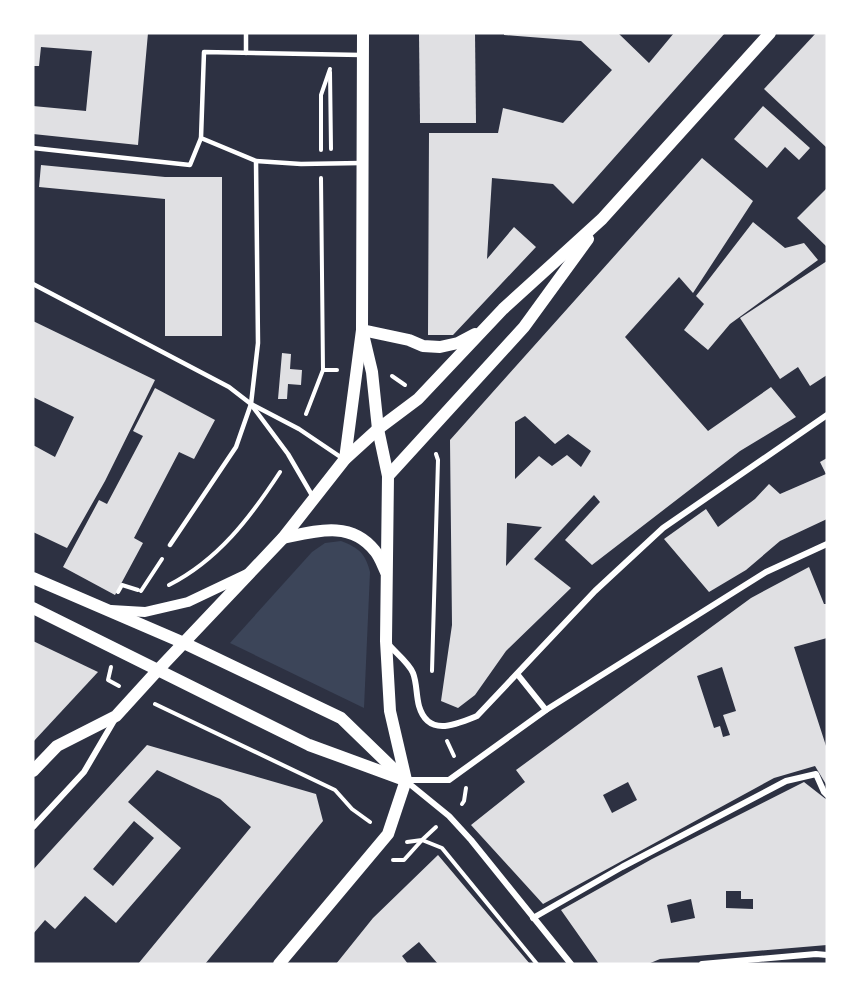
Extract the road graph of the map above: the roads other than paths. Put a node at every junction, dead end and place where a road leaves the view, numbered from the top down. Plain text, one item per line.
1 (246, 33) edge
2 (363, 33) edge
3 (770, 33) edge
4 (246, 53) junction
5 (363, 55) junction
6 (201, 138) junction
7 (33, 148) edge
8 (256, 161) junction
9 (363, 163) junction
10 (602, 219) junction
11 (33, 284) edge
12 (484, 329) junction
13 (362, 330) junction
14 (251, 404) junction
15 (827, 415) edge
16 (378, 429) junction
17 (345, 459) junction
18 (388, 476) junction
19 (314, 499) junction
20 (283, 538) junction
21 (827, 544) edge
22 (170, 545) road end
23 (253, 571) junction
24 (388, 576) junction
25 (33, 578) edge
26 (33, 608) edge
27 (110, 610) junction
28 (386, 641) junction
29 (183, 643) junction
30 (157, 671) junction
31 (518, 675) junction
32 (546, 710) junction
33 (116, 716) junction
34 (33, 771) edge
35 (406, 780) junction
36 (827, 795) edge
37 (33, 827) edge
38 (533, 918) junction
39 (827, 955) edge
40 (279, 964) edge
41 (571, 964) edge
42 (702, 964) edge

1 - 4 lane
2 - 5 main road
3 - 10 main road
4 - 5 lane
4 - 6 lane
5 - 9 main road
6 - 7 lane
6 - 8 lane
8 - 9 lane
8 - 14 lane
9 - 13 main road
10 - 12 main road
10 - 18 main road
11 - 14 lane
12 - 13 main road
12 - 16 main road
13 - 16 main road
13 - 17 main road
14 - 17 lane
14 - 19 lane
14 - 22 lane
15 - 31 street
16 - 17 main road
16 - 18 main road
17 - 19 main road
18 - 24 main road
19 - 20 main road
20 - 23 main road
20 - 24 main road
21 - 32 street
23 - 27 street
23 - 29 main road
24 - 28 main road
25 - 27 main road
26 - 30 main road
27 - 29 main road
28 - 31 street
28 - 35 main road
29 - 30 main road
29 - 35 main road
30 - 33 main road
30 - 35 main road
31 - 32 street
32 - 35 street
33 - 34 main road
33 - 37 street
35 - 38 street
35 - 40 main road
36 - 38 street
38 - 41 street
39 - 42 street

